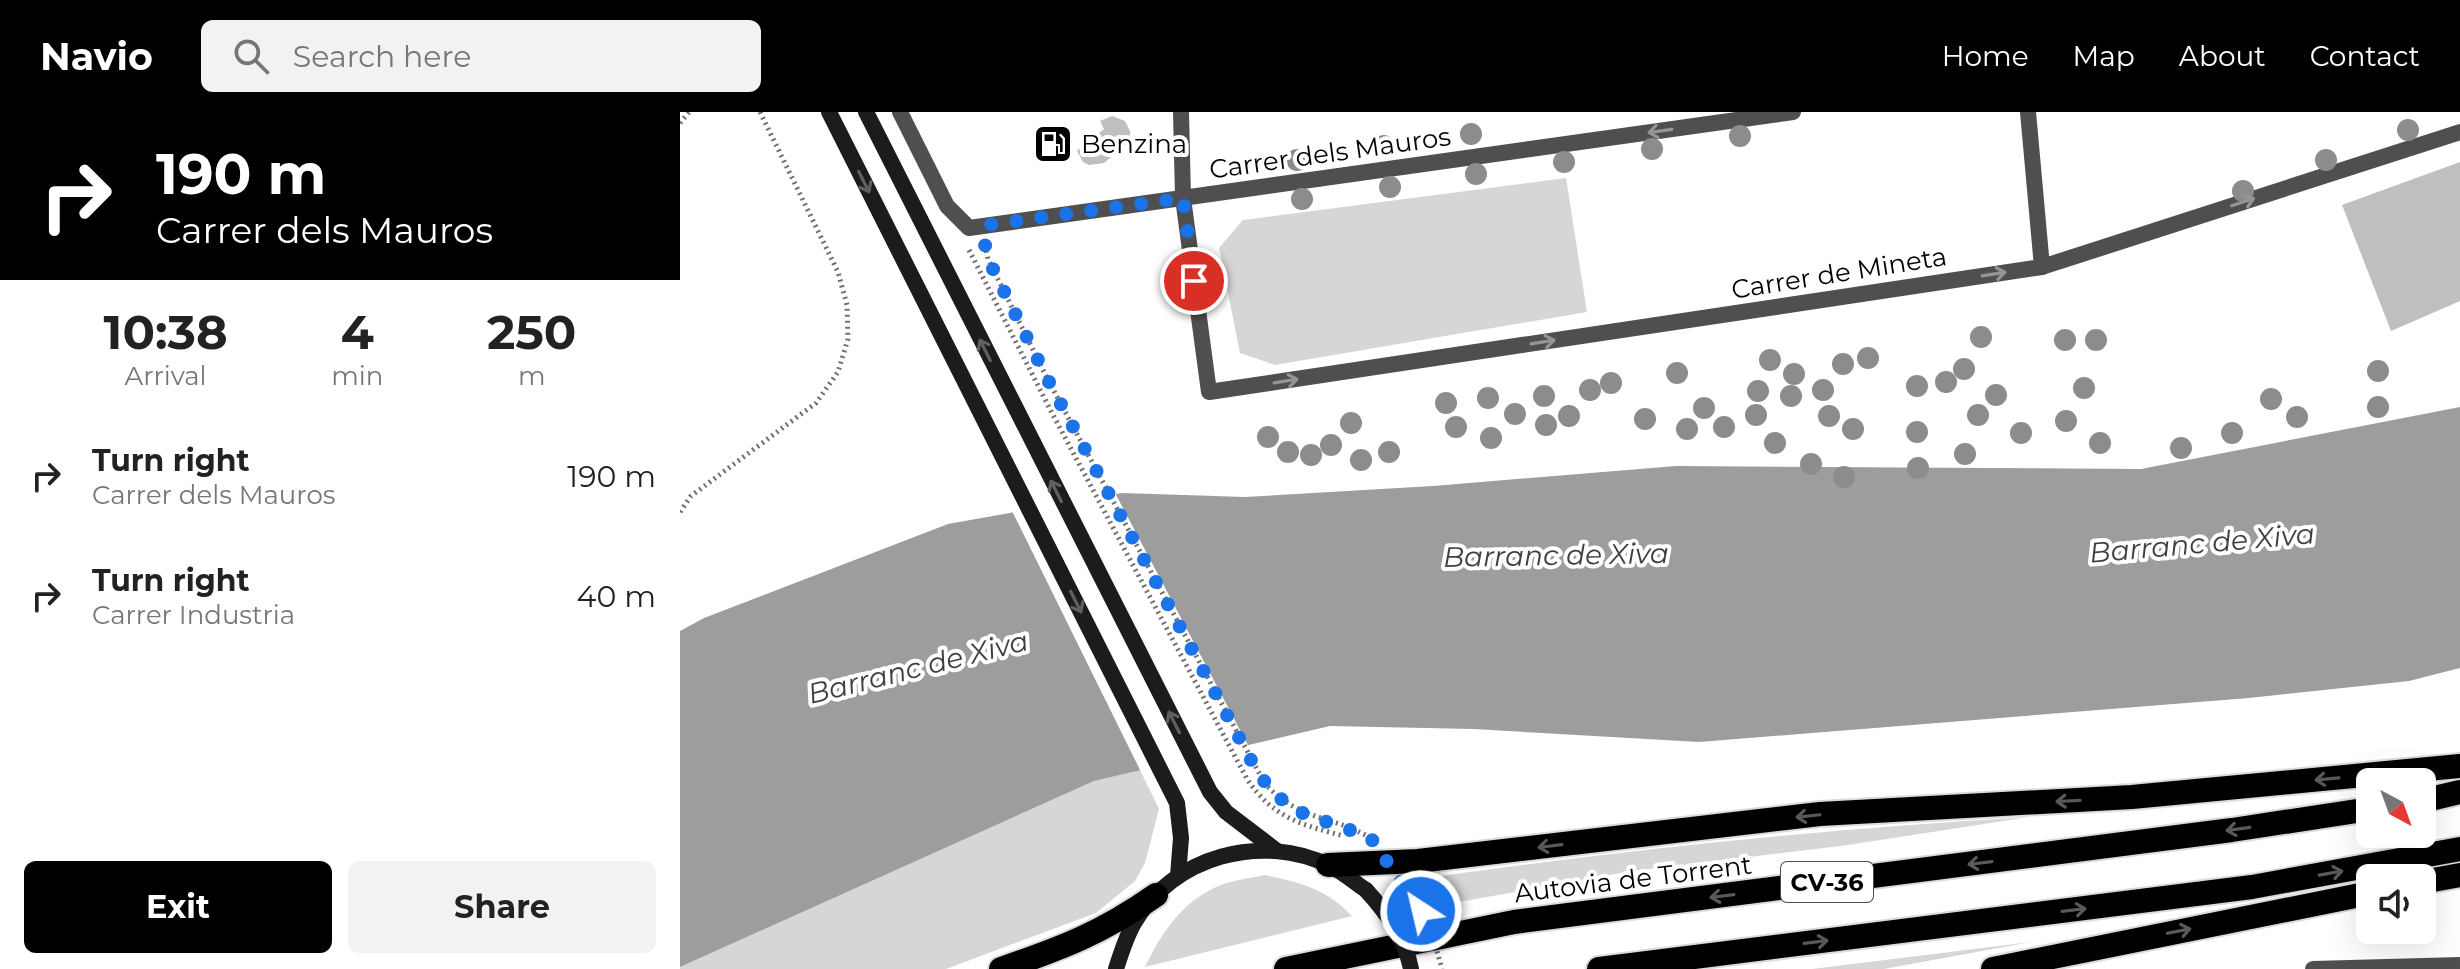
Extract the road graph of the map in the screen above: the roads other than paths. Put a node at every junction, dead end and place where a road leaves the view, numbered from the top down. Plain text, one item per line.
1 (829, 112) edge
2 (866, 112) edge
3 (900, 112) edge
4 (1181, 112) edge
5 (1793, 112) edge
6 (2028, 112) edge
7 (2460, 132) edge
8 (1183, 198) junction
9 (2042, 267) junction
10 (2460, 766) edge
11 (2460, 792) edge
12 (2436, 798) edge
13 (2356, 811) edge
14 (2460, 849) edge
15 (1277, 851) junction
16 (1328, 865) junction
17 (2460, 875) edge
18 (1178, 876) junction
19 (2436, 879) edge
20 (1156, 895) junction
21 (2356, 896) edge
22 (2460, 965) edge
23 (1001, 969) edge
24 (1116, 969) edge
25 (1286, 969) edge
26 (1411, 969) edge
27 (1599, 969) edge
28 (1993, 969) edge
29 (2313, 969) edge

1 -> 18 main road
15 -> 2 main road
3 - 8 street, Carrer dels Mauros
4 - 8 street
5 -> 8 street, Carrer dels Mauros
6 - 9 street
9 -> 7 street, Carrer de Mineta
8 -> 9 street, Carrer de Mineta
10 -> 16 highway
11 - 12 highway
13 -> 25 highway, Autovia de Torrent / CV-36
27 -> 14 highway, CV-36
15 - 16 main road
15 - 18 main road
16 - 26 main road, bridge
17 - 19 highway
18 - 20 main road
20 - 23 highway
20 - 24 main road
28 -> 21 highway
22 - 29 street

